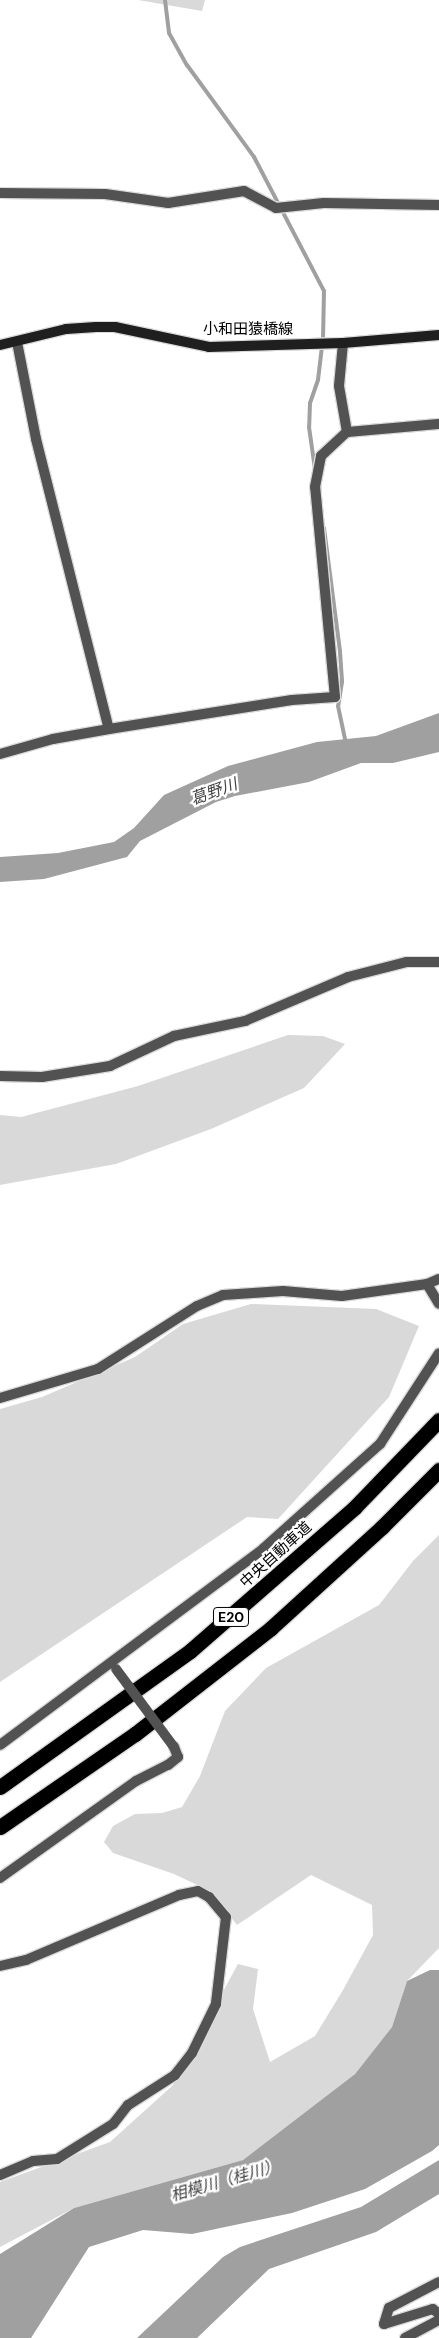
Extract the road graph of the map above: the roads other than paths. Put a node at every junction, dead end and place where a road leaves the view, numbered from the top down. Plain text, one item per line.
1 (0, 193) edge
2 (439, 206) edge
3 (439, 335) edge
4 (17, 342) junction
5 (343, 344) junction
6 (0, 345) edge
7 (439, 424) edge
8 (347, 432) junction
9 (109, 729) junction
10 (0, 754) edge
11 (439, 962) edge
12 (0, 1076) edge
13 (439, 1279) edge
14 (427, 1284) junction
15 (439, 1304) edge
16 (439, 1353) edge
17 (0, 1398) edge
18 (439, 1420) edge
19 (439, 1470) edge
20 (113, 1665) junction
21 (0, 1745) edge
22 (0, 1787) edge
23 (0, 1827) edge
24 (0, 1878) edge
25 (0, 1966) edge
26 (0, 2175) edge
27 (439, 2282) edge
28 (439, 2314) edge
29 (439, 2320) edge
30 (405, 2338) edge

1 - 2 street
3 - 5 main road, 小和田猿橋線
4 - 5 main road, 小和田猿橋線
4 - 6 main road, 小和田猿橋線
4 - 9 street
5 - 8 street
7 - 8 street
8 - 9 street
9 - 10 street
11 - 12 street
13 - 14 street
14 - 15 street
14 - 17 street
16 - 20 street
18 - 22 highway, 中央自動車道 / E20
19 - 23 highway, E20
20 - 21 street
20 - 24 street, bridge
25 - 26 street
27 - 28 street
29 - 30 street

